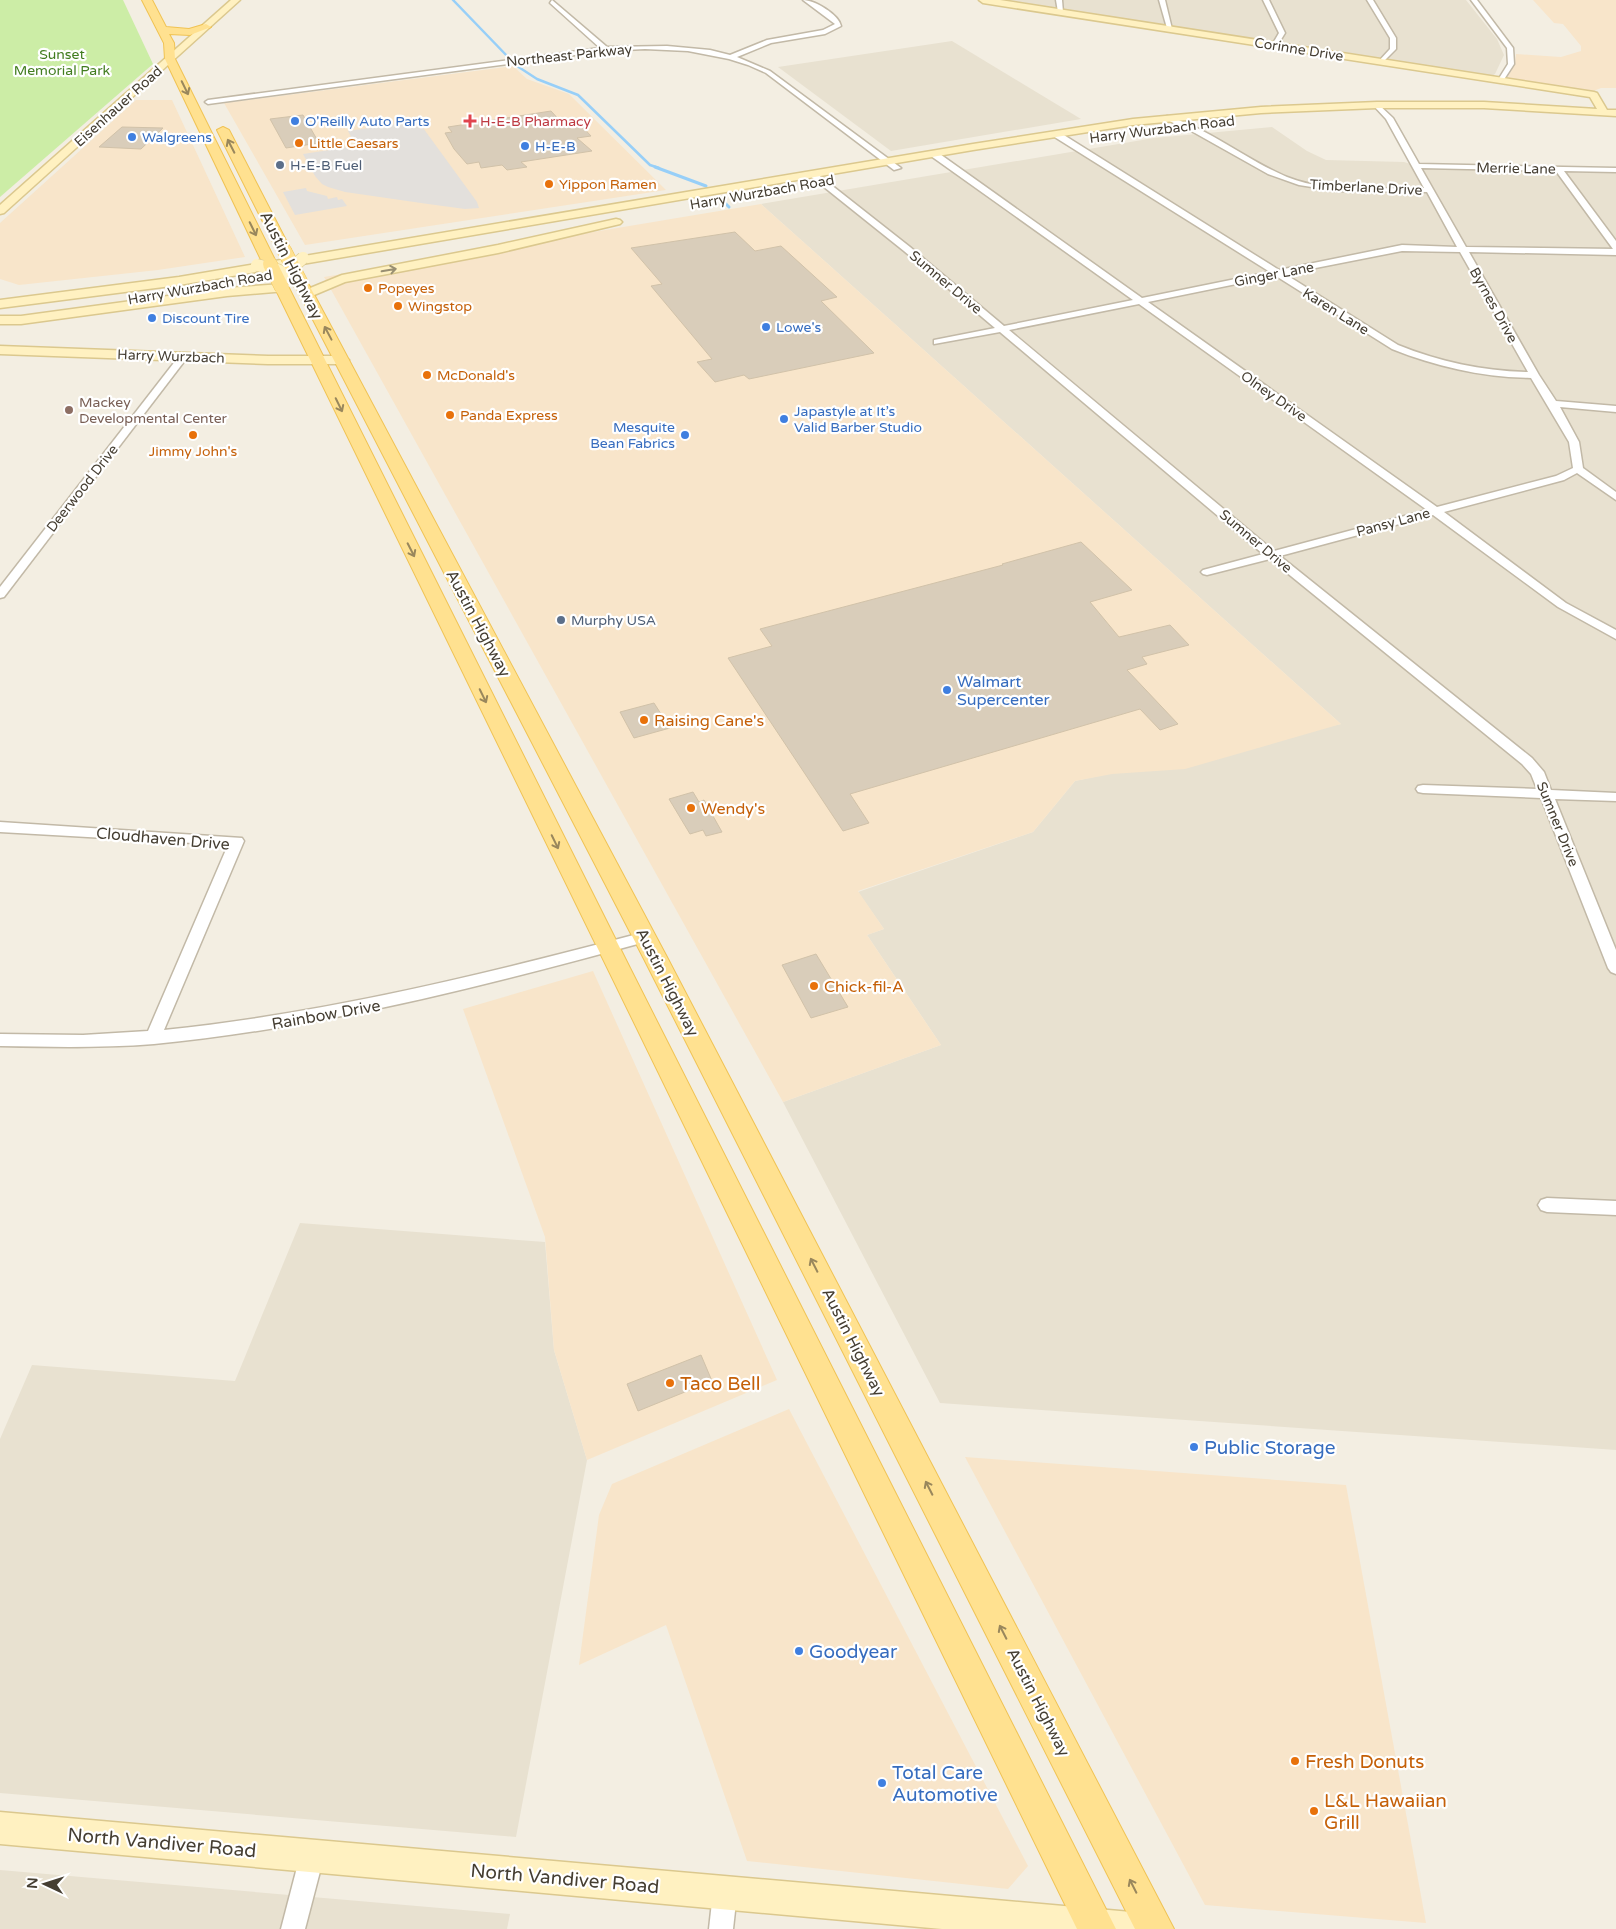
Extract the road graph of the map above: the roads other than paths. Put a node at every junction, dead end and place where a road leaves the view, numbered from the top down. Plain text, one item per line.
1 (146, 0) edge
2 (236, 0) edge
3 (806, 0) edge
4 (983, 0) edge
5 (1059, 0) edge
6 (1162, 0) edge
7 (1266, 0) edge
8 (1370, 0) edge
9 (1474, 0) edge
10 (560, 1) edge
11 (1061, 12) junction
12 (206, 27) junction
13 (1170, 28) junction
14 (162, 30) junction
15 (169, 43) junction
16 (1275, 44) junction
17 (605, 48) junction
18 (182, 55) junction
19 (730, 57) junction
20 (170, 59) junction
21 (1381, 62) junction
22 (1501, 80) junction
23 (1377, 105) junction
24 (210, 106) joint
25 (1528, 109) junction
26 (1385, 113) junction
27 (1604, 113) junction
28 (1616, 114) edge
29 (1167, 118) junction
30 (1187, 125) junction
31 (1056, 134) junction
32 (1068, 141) junction
33 (934, 154) junction
34 (944, 160) junction
35 (893, 165) junction
36 (1416, 166) junction
37 (1558, 169) junction
38 (1616, 170) edge
39 (818, 178) junction
40 (1430, 190) junction
41 (658, 201) junction
42 (682, 205) junction
43 (243, 209) junction
44 (0, 211) edge
45 (600, 211) junction
46 (666, 211) dead end
47 (624, 220) dead end
48 (574, 227) junction
49 (274, 231) junction
50 (262, 246) junction
51 (1616, 247) edge
52 (331, 248) junction
53 (1462, 248) junction
54 (1616, 252) edge
55 (236, 263) junction
56 (1276, 273) junction
57 (287, 275) junction
58 (342, 279) junction
59 (228, 292) junction
60 (0, 297) edge
61 (1140, 301) junction
62 (0, 304) edge
63 (0, 319) edge
64 (1003, 330) junction
65 (937, 342) dead end
66 (0, 350) edge
67 (183, 357) junction
68 (330, 361) junction
69 (1534, 375) junction
70 (1553, 404) junction
71 (1616, 409) edge
72 (1578, 469) junction
73 (1616, 496) edge
74 (1435, 511) junction
75 (1272, 555) junction
76 (1207, 572) dead end
77 (0, 595) edge
78 (1616, 636) edge
79 (1423, 789) dead end
80 (1546, 794) junction
81 (1616, 797) edge
82 (0, 827) edge
83 (645, 937) junction
84 (608, 947) junction
85 (1616, 968) edge
86 (153, 1038) junction
87 (0, 1040) edge
88 (1547, 1205) dead end
89 (1616, 1208) edge
90 (0, 1828) edge
91 (312, 1856) junction
92 (725, 1893) junction
93 (1097, 1927) edge
94 (293, 1929) edge
95 (721, 1929) edge
96 (1131, 1929) edge
97 (1155, 1929) edge

1 - 14 main road, Austin Highway
2 - 12 main road, Eisenhauer Road
3 - 19 street
4 - 11 main road, Corinne Drive
5 - 11 street
6 - 13 street
7 - 16 street
8 - 21 street
9 - 22 street
10 - 17 street
11 - 13 main road, Corinne Drive
12 - 14 main road
12 - 18 main road, Eisenhauer Road
13 - 16 main road, Corinne Drive
14 - 15 main road, Austin Highway
15 - 18 main road, Austin Highway
15 - 20 main road, Austin Highway
16 - 21 main road, Corinne Drive
17 - 19 street, Northeast Parkway
17 - 24 street, Northeast Parkway
18 - 20 main road, Eisenhauer Road
19 - 35 street, Northeast Parkway
20 -> 43 main road, Austin Highway
20 - 44 main road, Eisenhauer Road
21 - 22 main road, Corinne Drive
22 - 27 main road, Corinne Drive
23 - 25 main road, Harry Wurzbach Road
23 - 26 street, Byrnes Drive
23 - 29 main road, Harry Wurzbach Road
49 -> 24 main road, Austin Highway
25 - 26 main road, Harry Wurzbach Road
25 - 27 main road, Harry Wurzbach Road
26 - 30 main road, Harry Wurzbach Road
26 - 36 street, Byrnes Drive
27 - 28 main road, Harry Wurzbach Road
29 - 30 street, Timberlane Drive
29 - 31 main road, Harry Wurzbach Road
30 - 32 main road, Harry Wurzbach Road
30 - 40 street, Timberlane Drive
31 - 32 street, Karen Lane
31 - 33 main road, Harry Wurzbach Road
32 - 34 main road, Harry Wurzbach Road
32 - 56 street, Karen Lane
33 - 34 street, Olney Drive
33 - 35 main road, Harry Wurzbach Road
34 - 35 main road, Harry Wurzbach Road
34 - 61 street, Olney Drive
35 - 39 main road, Harry Wurzbach Road
36 - 37 street, Merrie Lane
36 - 40 street, Byrnes Drive
37 - 38 street, Merrie Lane
37 - 51 street
39 - 41 main road, Harry Wurzbach Road
39 - 42 main road, Harry Wurzbach Road
39 - 64 street, Sumner Drive
40 - 53 street, Byrnes Drive
41 - 45 main road, Harry Wurzbach Road
41 - 48 main road
42 - 46 main road
42 - 48 main road, Harry Wurzbach Road
43 - 49 main road
43 -> 50 main road, Austin Highway
45 - 52 main road
45 - 62 main road, Harry Wurzbach Road
47 - 48 main road
58 -> 48 main road
48 - 63 main road, Harry Wurzbach Road
49 - 57 main road, Austin Highway
50 - 55 main road
50 - 57 main road, Austin Highway
52 - 57 main road
52 - 57 main road, bridge
53 - 54 street, Ginger Lane
53 - 56 street, Ginger Lane
53 - 69 street, Byrnes Drive
55 - 57 main road, bridge
55 - 60 main road
56 - 61 street, Ginger Lane
56 - 69 street, Karen Lane
57 - 58 main road
57 - 58 main road
57 - 59 main road
57 - 59 main road
68 -> 57 main road, Austin Highway
57 - 68 main road, Austin Highway
59 - 63 main road
61 - 64 street, Ginger Lane
61 - 74 street, Olney Drive
64 - 65 street, Ginger Lane
64 - 75 street, Sumner Drive
66 - 67 main road, Harry Wurzbach
67 - 68 main road, Harry Wurzbach
67 - 77 street, Deerwood Drive
68 - 83 main road, Austin Highway
68 -> 84 main road, Austin Highway
69 - 70 street, Byrnes Drive
70 - 71 street
70 - 72 street, Byrnes Drive
72 - 73 street
72 - 74 street, Pansy Lane
74 - 75 street, Pansy Lane
74 - 78 street, Olney Drive
75 - 76 street, Pansy Lane
75 - 80 street, Sumner Drive
79 - 80 street
80 - 81 street
80 - 85 street, Sumner Drive
82 - 86 street, Cloudhaven Drive
83 - 84 street, Rainbow Drive
97 -> 83 main road, Austin Highway
84 - 86 street, Rainbow Drive
84 - 93 main road, Austin Highway
86 - 87 street, Rainbow Drive
88 - 89 street
90 - 91 main road, North Vandiver Road
91 - 92 main road, North Vandiver Road
91 - 94 street
92 - 93 main road, North Vandiver Road
92 - 95 street
93 - 96 main road, North Vandiver Road

